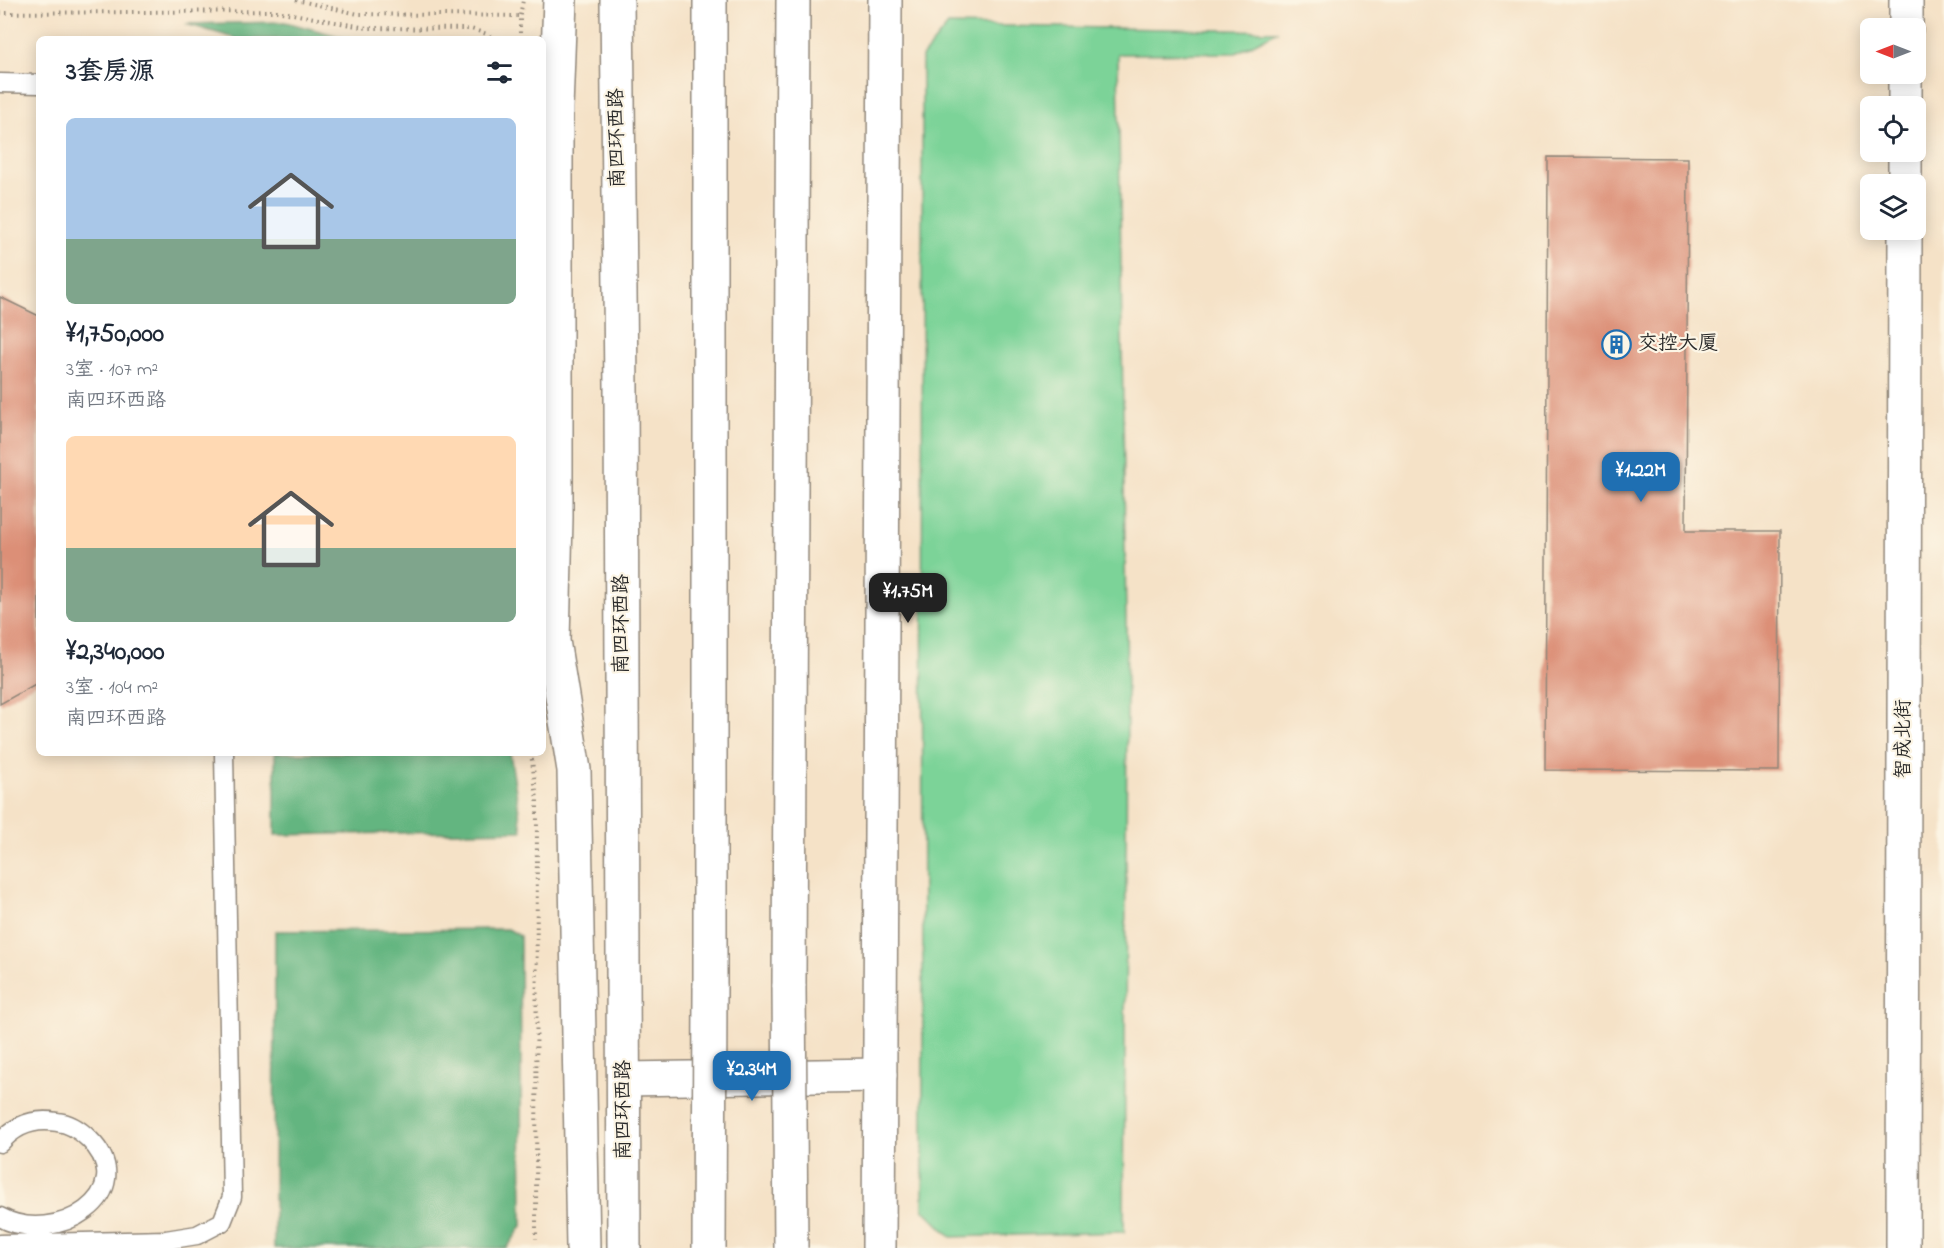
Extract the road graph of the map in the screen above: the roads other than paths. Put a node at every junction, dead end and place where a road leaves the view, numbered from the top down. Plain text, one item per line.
1 (560, 0) edge
2 (617, 0) edge
3 (710, 0) edge
4 (793, 0) edge
5 (885, 0) edge
6 (1906, 0) edge
7 (1906, 18) edge
8 (0, 83) edge
9 (36, 84) edge
10 (1905, 240) edge
11 (224, 756) edge
12 (880, 1075) junction
13 (624, 1079) junction
14 (0, 1143) edge
15 (0, 1217) edge
16 (41, 1242) junction
17 (0, 1244) edge
18 (583, 1248) edge
19 (624, 1248) edge
20 (710, 1248) edge
21 (791, 1248) edge
22 (879, 1248) edge
23 (1903, 1248) edge

1 - 18 main road
2 - 13 main road, 南四环西路
3 - 20 main road, bridge
4 - 21 main road, bridge
5 - 12 main road
6 - 7 main road
8 - 9 lane
10 - 23 main road, 智成北街
11 - 16 lane
12 - 13 main road
12 - 22 main road
13 - 19 main road, 南四环西路
14 - 16 lane
15 - 16 lane
16 - 17 lane

